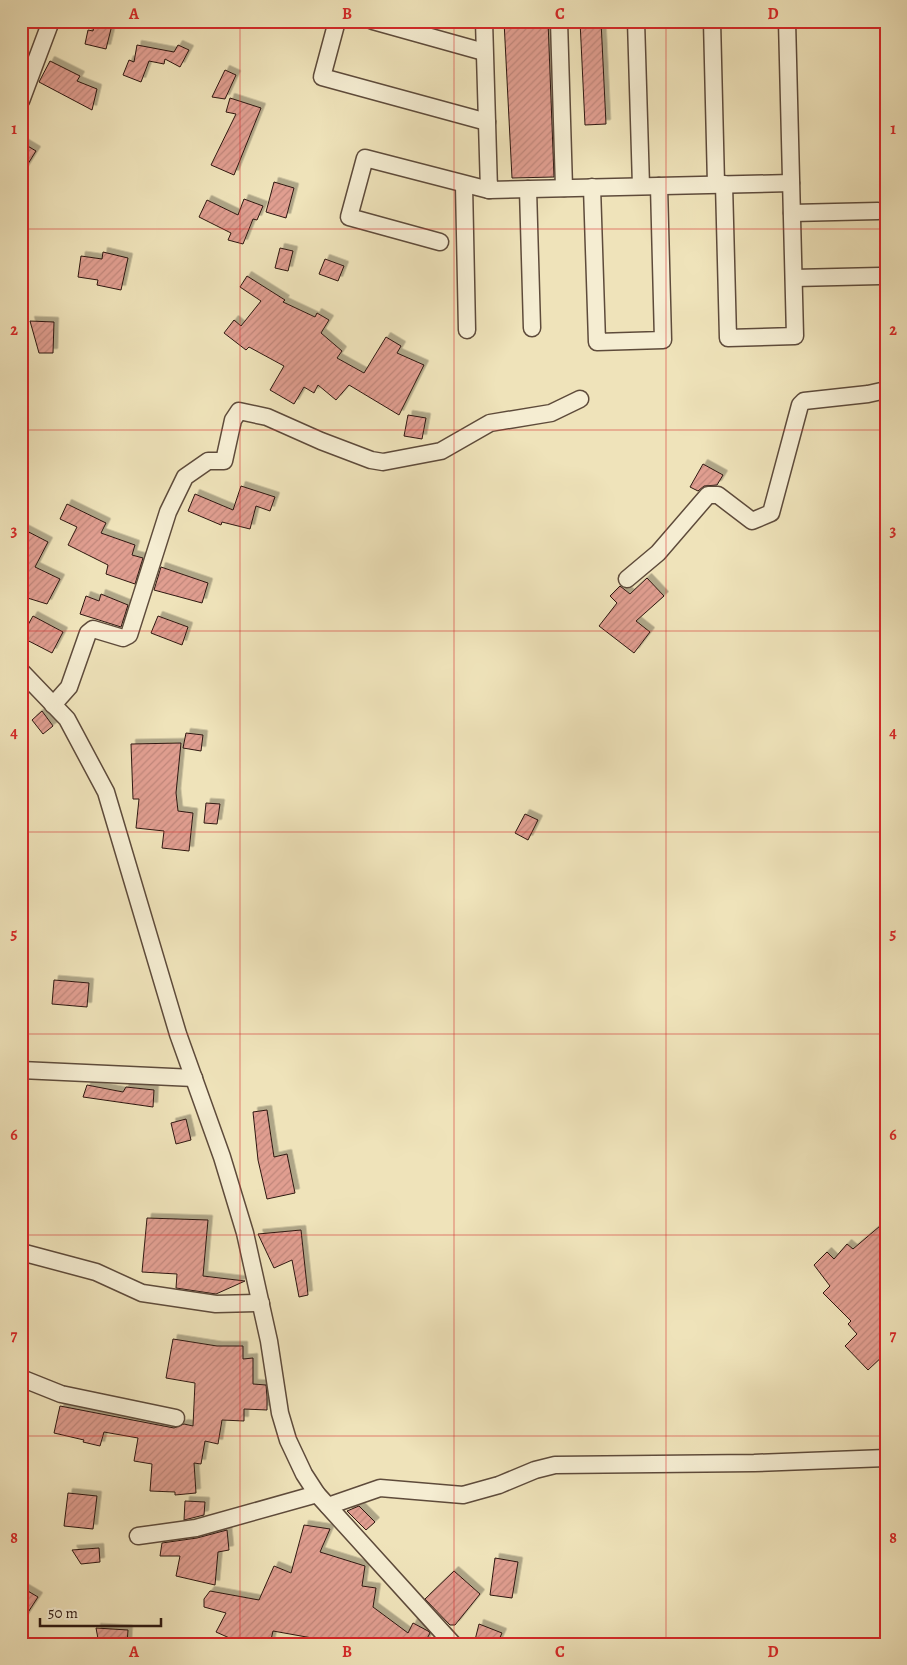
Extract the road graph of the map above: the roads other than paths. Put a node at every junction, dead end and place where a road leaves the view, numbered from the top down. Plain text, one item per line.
1 (51, 21) edge
2 (337, 21) edge
3 (373, 21) edge
4 (484, 21) edge
5 (559, 21) edge
6 (636, 21) edge
7 (712, 21) edge
8 (787, 21) edge
9 (484, 52) junction
10 (21, 101) edge
11 (487, 122) junction
12 (791, 182) junction
13 (720, 184) junction
14 (464, 185) junction
15 (641, 186) junction
16 (659, 186) junction
17 (592, 187) junction
18 (564, 188) junction
19 (528, 189) junction
20 (489, 190) junction
21 (878, 211) dead end
22 (792, 213) junction
23 (440, 242) dead end
24 (880, 276) dead end
25 (794, 278) junction
26 (532, 328) dead end
27 (467, 330) dead end
28 (886, 390) edge
29 (580, 399) dead end
30 (627, 579) dead end
31 (21, 671) edge
32 (53, 705) junction
33 (21, 1070) edge
34 (194, 1078) junction
35 (21, 1252) edge
36 (261, 1303) junction
37 (21, 1378) edge
38 (176, 1418) dead end
39 (886, 1458) edge
40 (317, 1494) junction
41 (328, 1506) junction
42 (138, 1536) dead end
43 (453, 1644) edge

1 - 10 street
2 - 11 street
3 - 9 street
4 - 9 street
5 - 18 street
6 - 15 street
7 - 13 street
8 - 12 street
9 - 11 street
11 - 20 street
12 - 13 street
12 - 22 street
13 - 16 street
13 - 25 street
14 - 20 street
14 - 23 street
14 - 27 street
15 - 16 street
15 - 17 street
16 - 17 street
17 - 18 street
18 - 19 street
19 - 20 street
19 - 26 street
21 - 22 street
22 - 25 street
24 - 25 street
28 - 30 street
29 - 32 street
31 - 32 street
32 - 34 street
33 - 34 street
34 - 36 street
35 - 36 street
36 - 40 street
37 - 38 street
39 - 41 street
40 - 41 street
40 - 42 street
41 - 43 street

